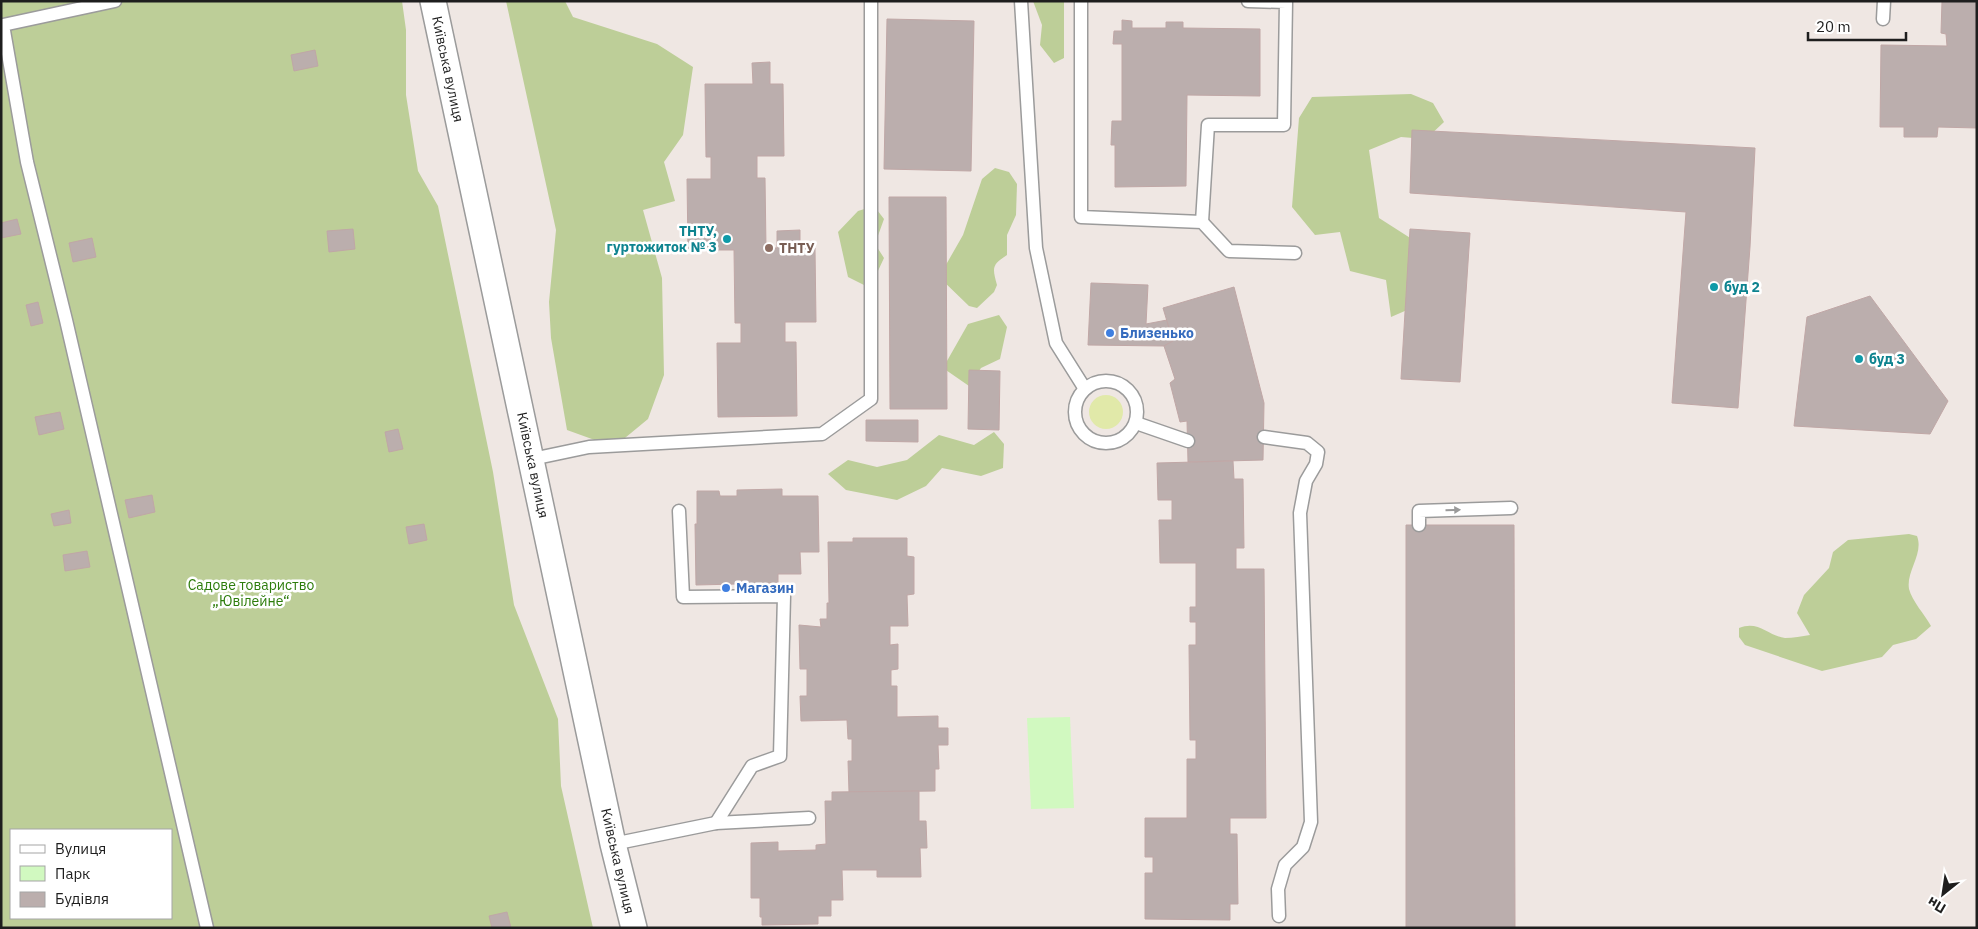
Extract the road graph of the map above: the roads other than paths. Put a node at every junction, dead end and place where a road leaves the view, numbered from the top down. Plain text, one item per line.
1 (115, 1) edge
2 (433, 1) edge
3 (871, 1) edge
4 (1021, 1) edge
5 (1081, 1) edge
6 (1248, 1) edge
7 (1884, 1) edge
8 (1884, 19) dead end
9 (2, 25) edge
10 (1202, 222) junction
11 (1295, 253) dead end
12 (1085, 389) junction
13 (1136, 423) junction
14 (1264, 437) dead end
15 (1188, 441) dead end
16 (532, 459) junction
17 (1511, 508) dead end
18 (679, 511) dead end
19 (1419, 525) dead end
20 (809, 818) dead end
21 (716, 823) junction
22 (613, 844) junction
23 (1279, 916) dead end
24 (207, 928) edge
25 (634, 928) edge

1 - 9 lane
2 - 16 street, Київська вулиця
3 - 16 lane
4 - 12 lane
5 - 10 lane
6 - 10 lane
7 - 8 lane
9 - 24 lane
10 - 11 lane
12 - 13 lane
12 - 13 lane
13 - 15 lane
14 - 23 lane
16 - 22 street, Київська вулиця
19 -> 17 lane
18 - 21 lane
20 - 21 lane
21 - 22 lane
22 - 25 street, Київська вулиця

